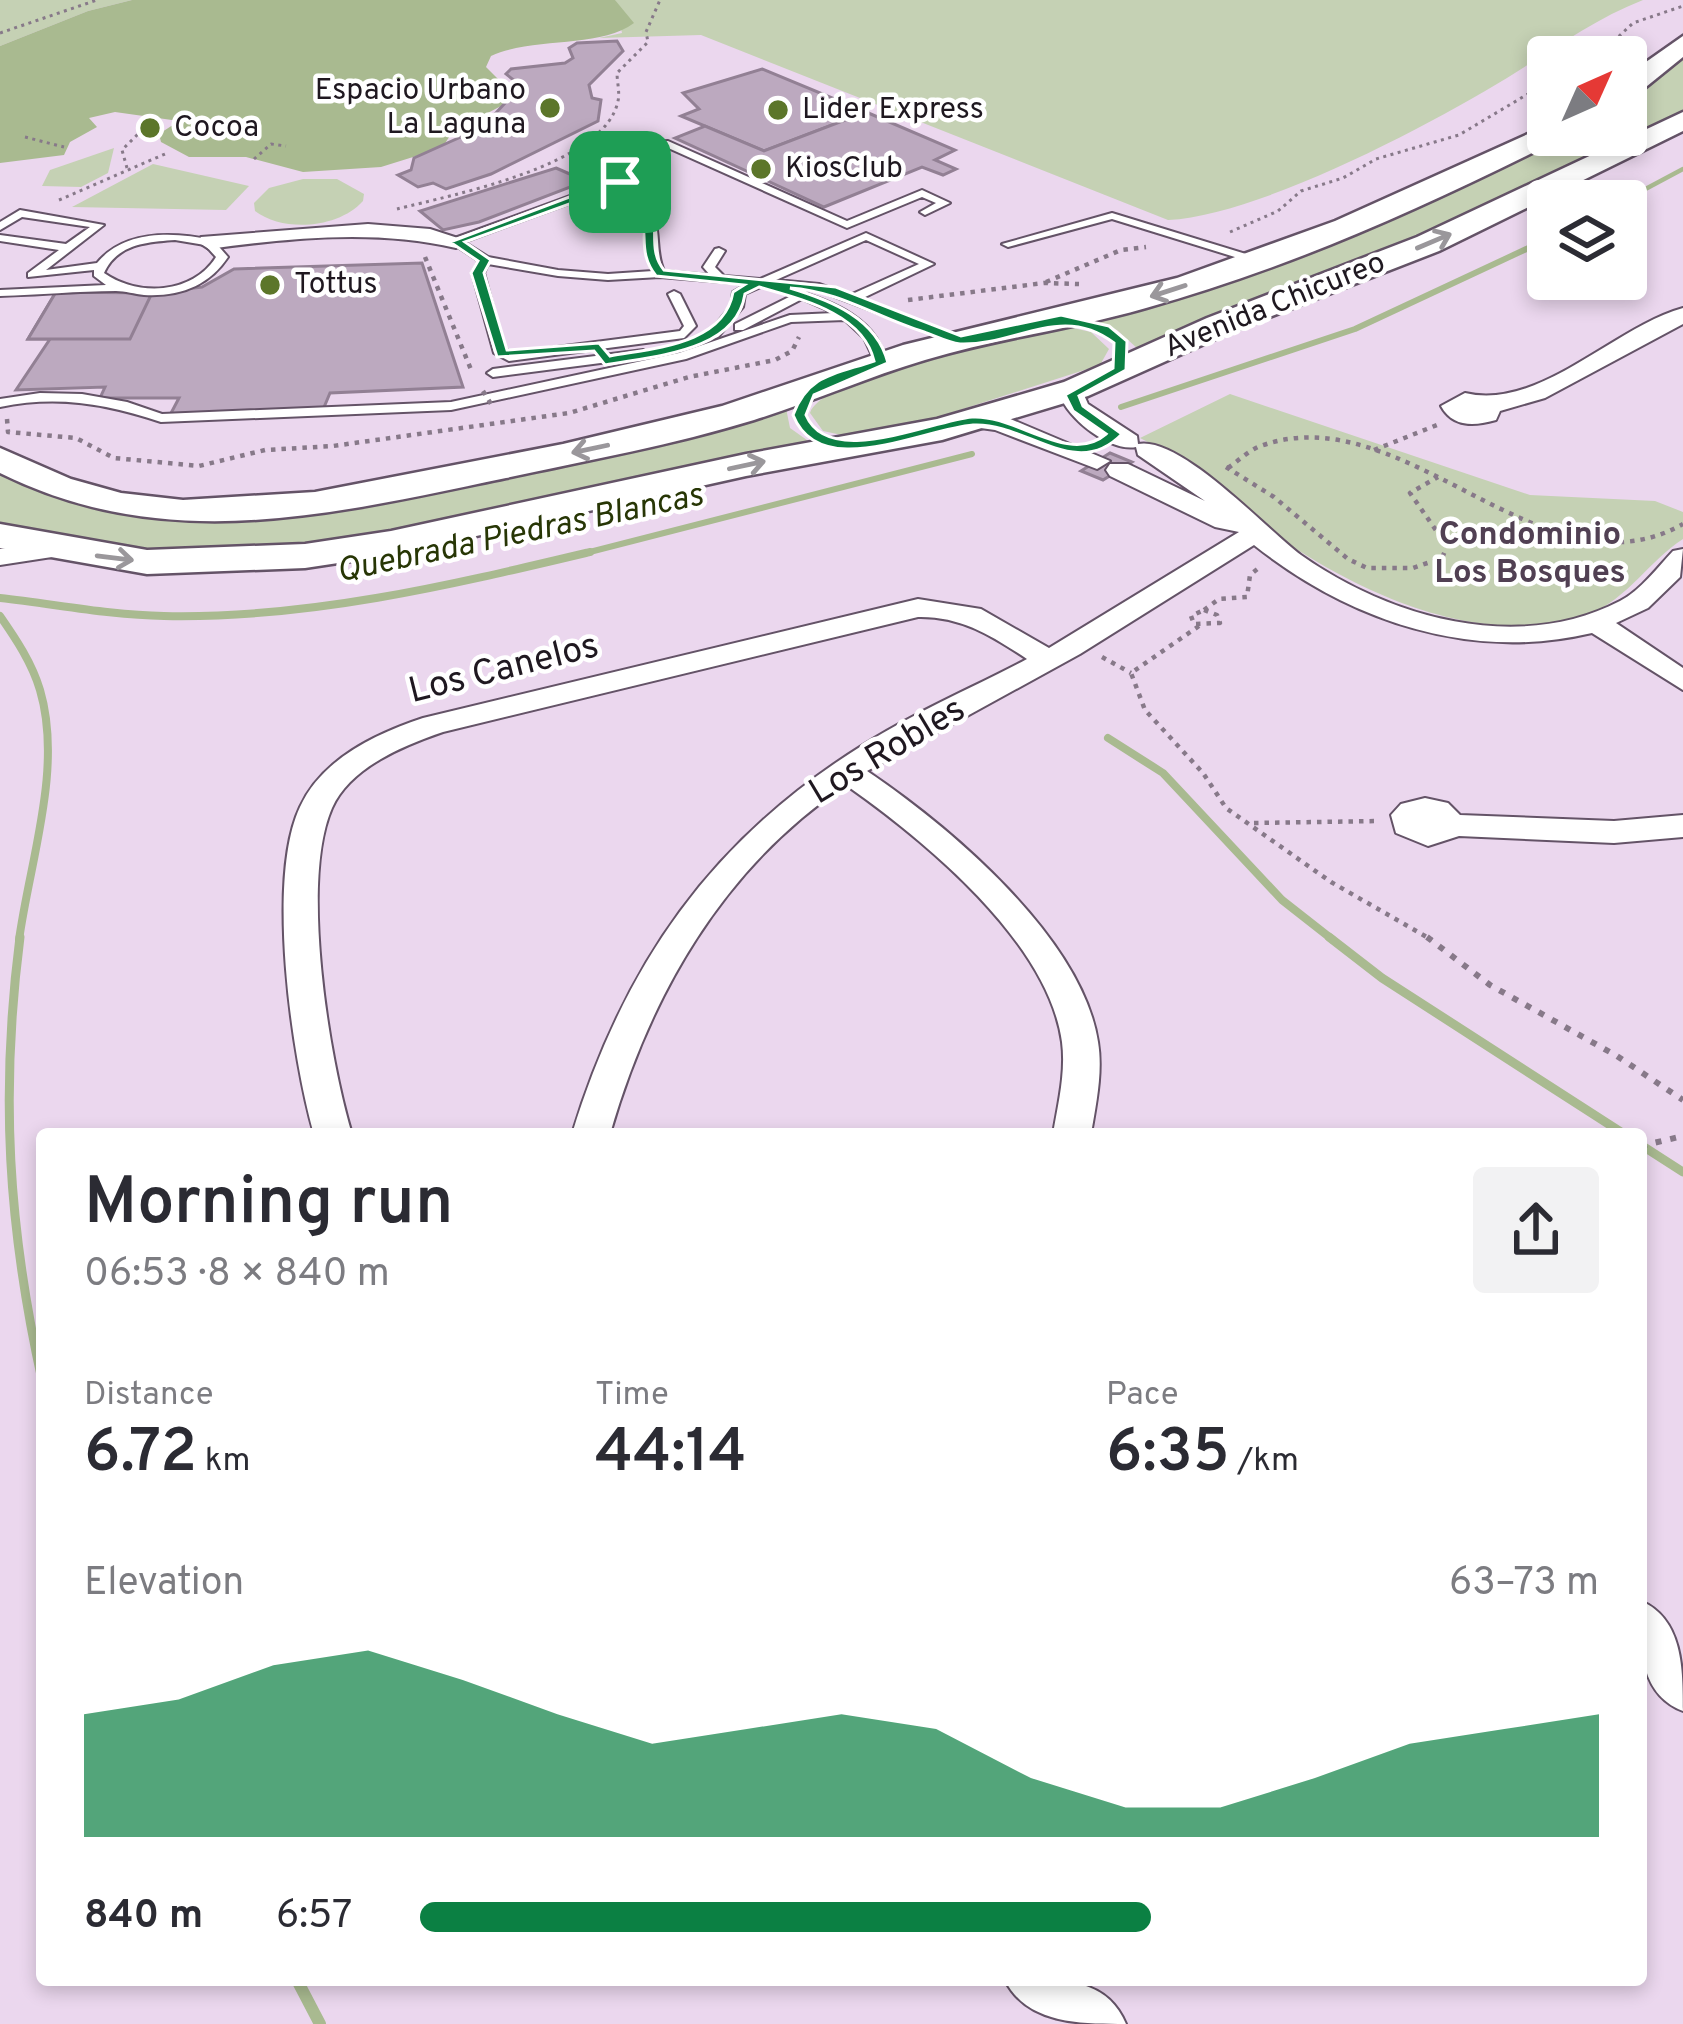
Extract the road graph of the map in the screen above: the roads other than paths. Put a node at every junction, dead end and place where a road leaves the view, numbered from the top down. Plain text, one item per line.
1 (1683, 44) edge
2 (1647, 72) edge
3 (1683, 120) edge
4 (1527, 144) edge
5 (620, 182) junction
6 (925, 212) dead end
7 (0, 227) edge
8 (0, 238) edge
9 (209, 242) junction
10 (456, 242) junction
11 (1008, 244) dead end
12 (1194, 244) junction
13 (70, 248) junction
14 (719, 251) dead end
15 (485, 260) junction
16 (1255, 260) junction
17 (99, 266) junction
18 (660, 274) junction
19 (32, 275) junction
20 (1216, 275) junction
21 (0, 280) edge
22 (722, 280) junction
23 (758, 282) junction
24 (119, 288) junction
25 (0, 292) edge
26 (674, 294) dead end
27 (801, 295) junction
28 (853, 298) junction
29 (1683, 315) edge
30 (849, 316) junction
31 (1061, 319) junction
32 (714, 334) junction
33 (960, 340) junction
34 (602, 354) junction
35 (881, 363) junction
36 (1120, 370) junction
37 (493, 374) dead end
38 (814, 386) junction
39 (1076, 389) junction
40 (0, 403) edge
41 (1487, 407) dead end
42 (975, 421) junction
43 (1130, 442) junction
44 (847, 448) junction
45 (0, 459) edge
46 (1097, 461) junction
47 (1256, 533) junction
48 (0, 536) edge
49 (55, 549) junction
50 (0, 557) edge
51 (1683, 557) edge
52 (1595, 622) junction
53 (1048, 660) junction
54 (1683, 681) edge
55 (845, 770) junction
56 (1406, 820) road end
57 (1683, 826) edge
58 (332, 1128) edge
59 (593, 1128) edge
60 (1073, 1128) edge
61 (1647, 1632) edge
62 (1683, 1688) edge
63 (1041, 1986) edge
64 (1099, 2024) edge

1 - 2 main road
36 -> 3 main road, Avenida Chicureo
4 - 16 main road, Avenida Chicureo
5 - 6 lane
5 - 10 lane
5 - 18 lane
7 - 13 lane
8 - 13 lane
9 - 10 street
9 - 17 lane
9 - 24 lane
10 - 15 lane
11 - 12 lane
12 - 16 lane
12 - 20 lane
13 - 19 lane
14 - 22 lane
15 - 18 lane
15 - 34 lane
16 - 20 main road, Avenida Chicureo
17 - 19 lane
17 - 24 lane
18 - 22 lane
19 - 21 lane
20 -> 31 main road, Avenida Chicureo
22 - 23 lane
23 - 27 lane
23 - 28 lane
23 - 28 lane
23 - 32 lane
24 - 25 lane
26 - 34 lane
27 - 30 lane
27 - 32 lane
28 - 33 lane
29 - 41 street
30 - 35 lane
30 - 40 lane
31 - 33 main road, Avenida Chicureo
31 - 36 main road
32 - 34 lane
33 - 35 main road, Avenida Chicureo
34 - 37 lane
35 - 38 main road, Avenida Chicureo
36 - 39 main road, Avenida Chicureo
38 - 44 main road
38 -> 45 main road, Avenida Chicureo
39 - 42 main road, Avenida Chicureo
39 - 43 street
42 - 44 main road, Avenida Chicureo
42 - 46 street
43 - 46 street
43 - 47 street
49 -> 44 main road, Avenida Chicureo
46 - 47 street
47 - 52 street
47 - 53 street, Los Robles
48 - 49 main road, Avenida Chicureo
49 - 50 street
51 - 52 street
52 - 54 street
53 - 55 street, Los Robles
53 - 58 street, Los Canelos
55 - 59 street, Los Robles
55 - 60 street
56 - 57 street
61 - 62 street
63 - 64 street

